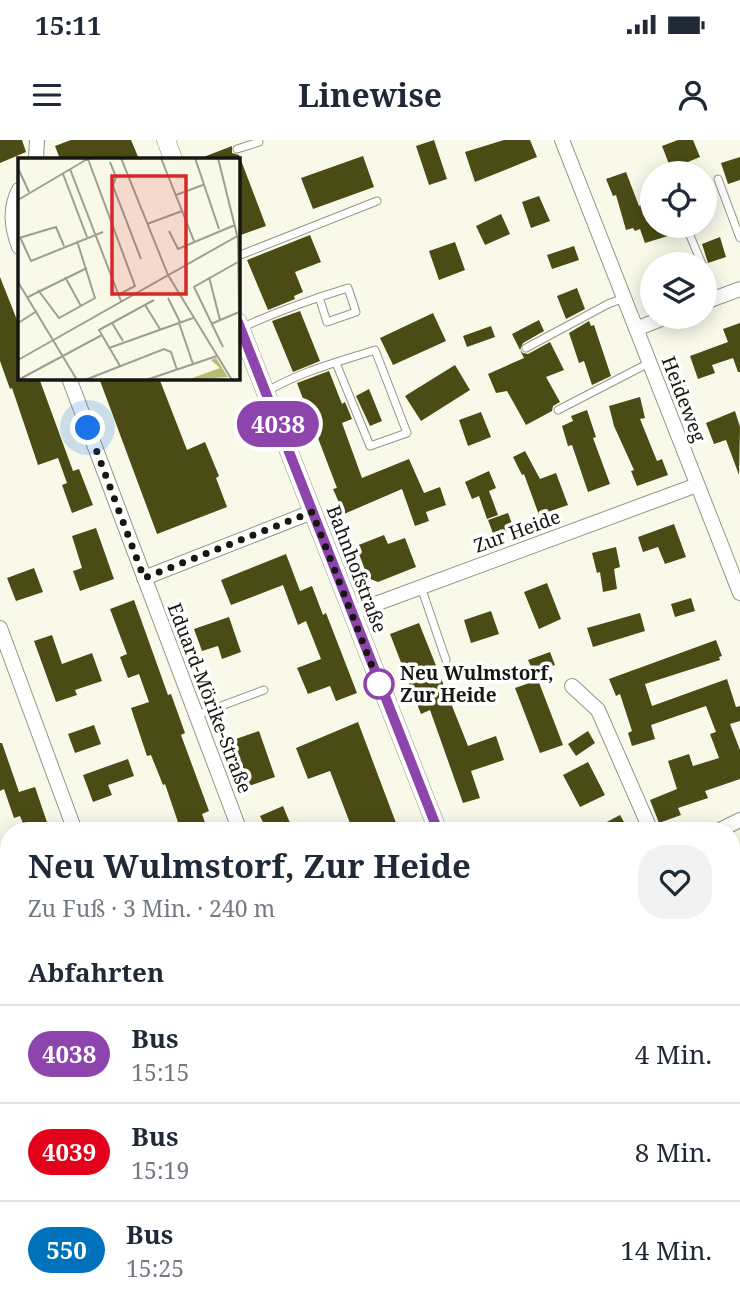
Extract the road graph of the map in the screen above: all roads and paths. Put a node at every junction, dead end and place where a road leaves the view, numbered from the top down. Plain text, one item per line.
1 (37, 140) edge
2 (166, 140) edge
3 (562, 140) edge
4 (259, 142) dead end
5 (237, 149) dead end
6 (36, 158) edge
7 (173, 158) edge
8 (718, 180) dead end
9 (18, 191) edge
10 (377, 201) dead end
11 (740, 238) edge
12 (18, 244) edge
13 (240, 255) edge
14 (740, 289) edge
15 (319, 297) junction
16 (717, 297) edge
17 (624, 298) junction
18 (240, 325) edge
19 (640, 327) edge
20 (240, 328) edge
21 (636, 328) junction
22 (526, 348) dead end
23 (336, 363) junction
24 (649, 363) junction
25 (70, 380) edge
26 (265, 393) junction
27 (558, 410) dead end
28 (696, 485) junction
29 (312, 512) junction
30 (144, 578) junction
31 (421, 587) junction
32 (740, 593) edge
33 (351, 613) junction
34 (0, 628) edge
35 (446, 660) dead end
36 (572, 686) dead end
37 (264, 690) dead end
38 (196, 716) junction
39 (72, 822) edge
40 (237, 822) edge
41 (434, 822) edge
42 (647, 822) edge

1 - 6 street
2 - 7 street
3 - 17 street, Heideweg
4 - 5 lane
8 - 11 lane
9 - 12 street
10 - 13 lane
14 - 16 street
15 - 15 lane
15 - 18 lane
17 - 21 street, Heideweg
17 - 22 lane
19 - 21 street
20 - 26 street, Bahnhofstraße
21 - 24 street, Heideweg
23 - 23 lane
23 - 26 lane
24 - 27 lane
24 - 28 street, Heideweg
25 - 30 street, Eduard-Mörike-Straße
26 - 29 street, Bahnhofstraße
28 - 31 street, Zur Heide
28 - 32 street, Heideweg
29 - 30 street
29 - 33 street, Bahnhofstraße
30 - 38 street, Eduard-Mörike-Straße
31 - 33 street, Zur Heide
31 - 35 lane
33 - 41 street, Bahnhofstraße
34 - 39 street
36 - 42 street
37 - 38 lane
38 - 40 street, Eduard-Mörike-Straße

